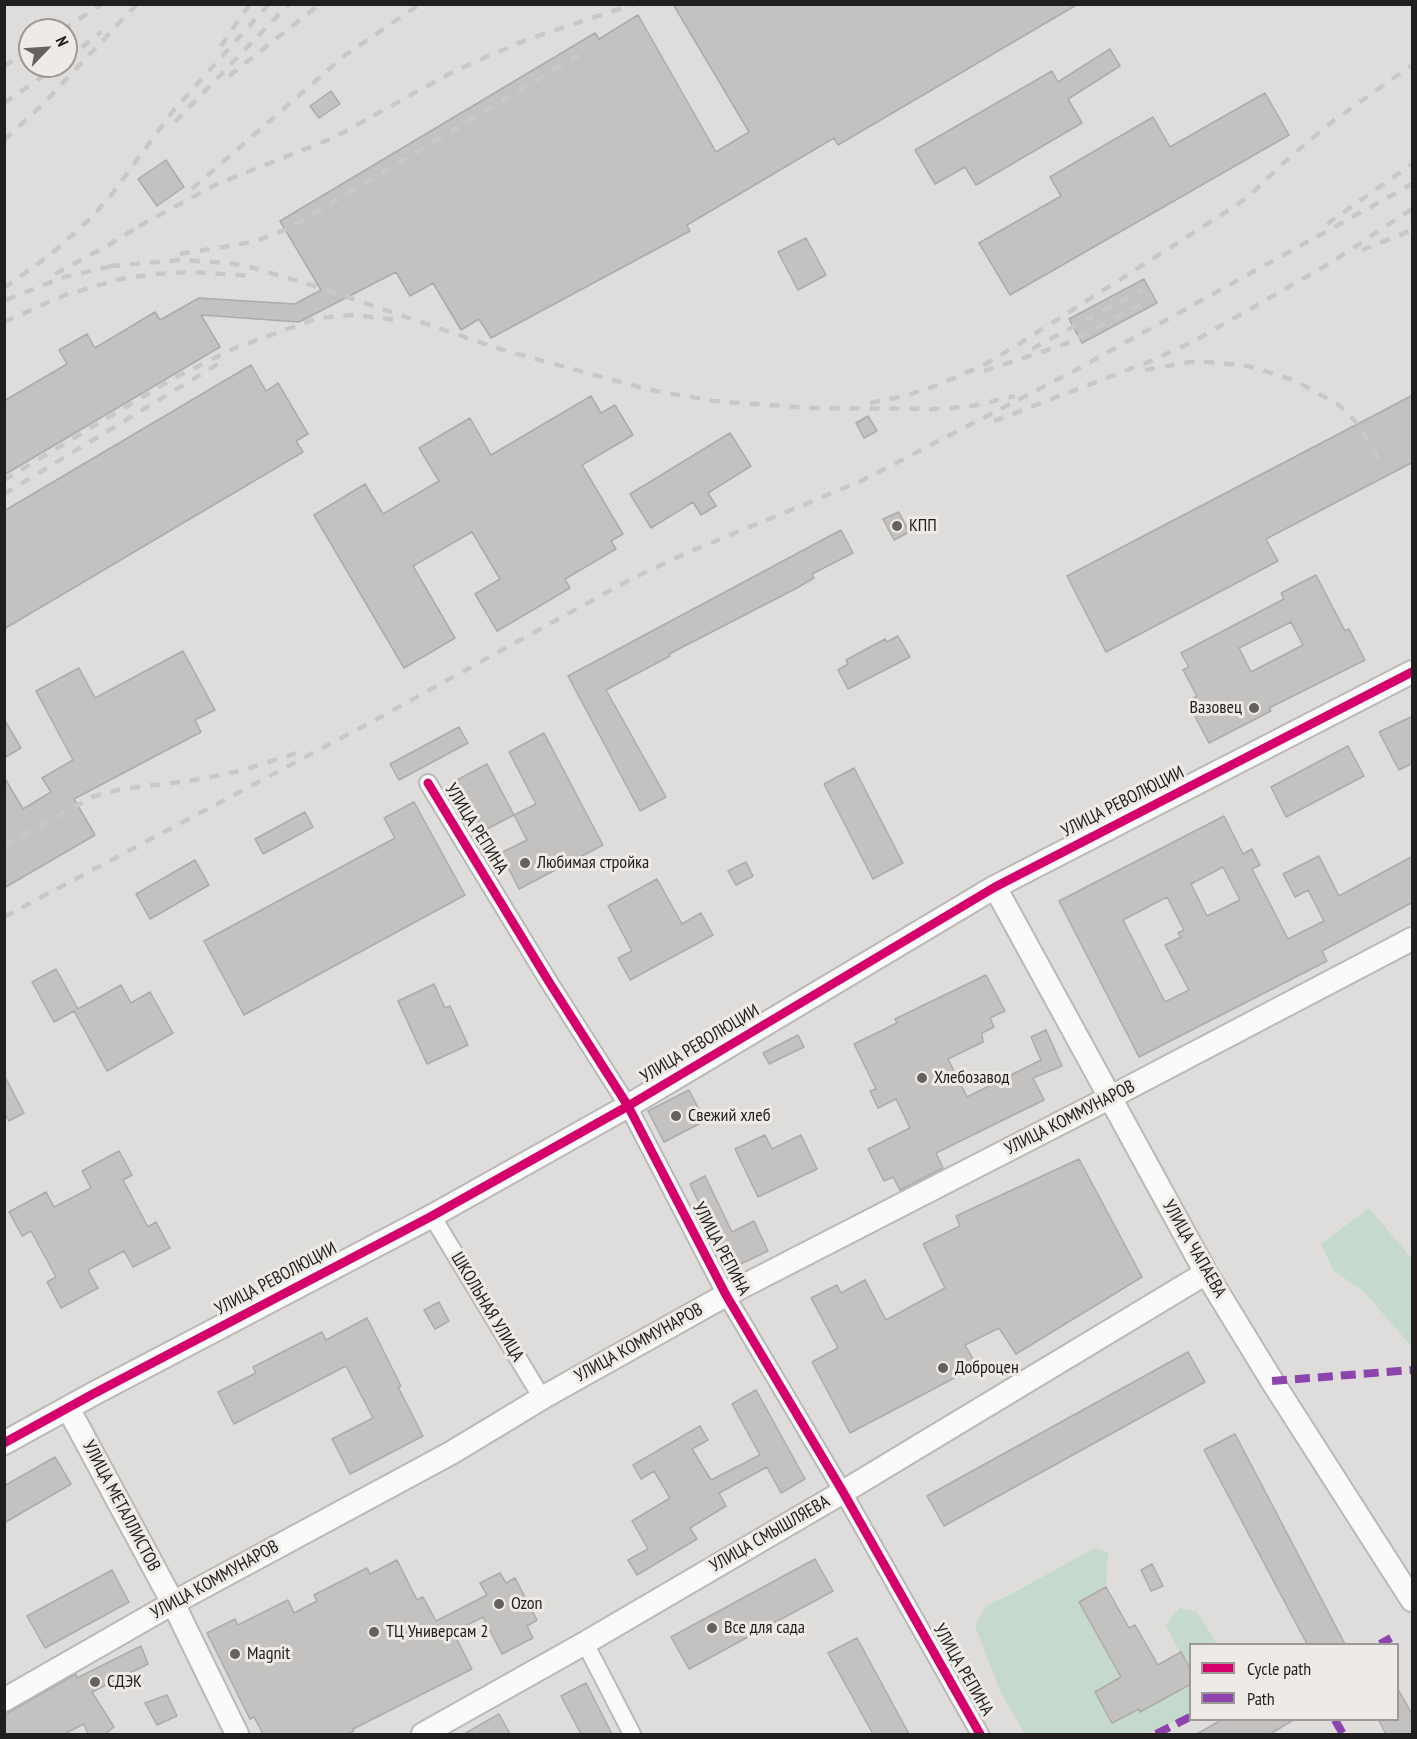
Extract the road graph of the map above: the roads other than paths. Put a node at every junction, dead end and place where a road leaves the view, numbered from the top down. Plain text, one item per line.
1 (1413, 672) edge
2 (428, 783) dead end
3 (995, 887) junction
4 (1413, 939) edge
5 (1109, 1098) junction
6 (628, 1106) junction
7 (432, 1216) junction
8 (1206, 1273) junction
9 (726, 1295) junction
10 (542, 1398) junction
11 (68, 1408) junction
12 (4, 1443) edge
13 (843, 1492) junction
14 (1413, 1600) edge
15 (172, 1603) junction
16 (585, 1644) junction
17 (4, 1700) edge
18 (237, 1734) edge
19 (423, 1734) edge
20 (632, 1734) edge
21 (980, 1734) edge

1 - 3 street, УЛИЦА РЕВОЛЮЦИИ
2 - 6 street, УЛИЦА РЕПИНА
3 - 5 street, УЛИЦА ЧАПАЕВА
3 - 6 street, УЛИЦА РЕВОЛЮЦИИ
4 - 5 street, УЛИЦА КОММУНАРОВ
5 - 8 street, УЛИЦА ЧАПАЕВА
5 - 9 street, УЛИЦА КОММУНАРОВ
6 - 7 street, УЛИЦА РЕВОЛЮЦИИ
6 - 9 street, УЛИЦА РЕПИНА
7 - 10 street, ШКОЛЬНАЯ УЛИЦА
7 - 11 street, УЛИЦА РЕВОЛЮЦИИ
8 - 13 street, УЛИЦА СМЫШЛЯЕВА
8 - 14 street, УЛИЦА ЧАПАЕВА
9 - 10 street, УЛИЦА КОММУНАРОВ
9 - 13 street, УЛИЦА РЕПИНА
10 - 15 street, УЛИЦА КОММУНАРОВ
11 - 12 street, УЛИЦА РЕВОЛЮЦИИ
11 - 15 street, УЛИЦА МЕТАЛЛИСТОВ
13 - 16 street, УЛИЦА СМЫШЛЯЕВА
13 - 21 street, УЛИЦА РЕПИНА
15 - 17 street, УЛИЦА КОММУНАРОВ
15 - 18 street, УЛИЦА МЕТАЛЛИСТОВ
16 - 19 street, УЛИЦА СМЫШЛЯЕВА
16 - 20 street

